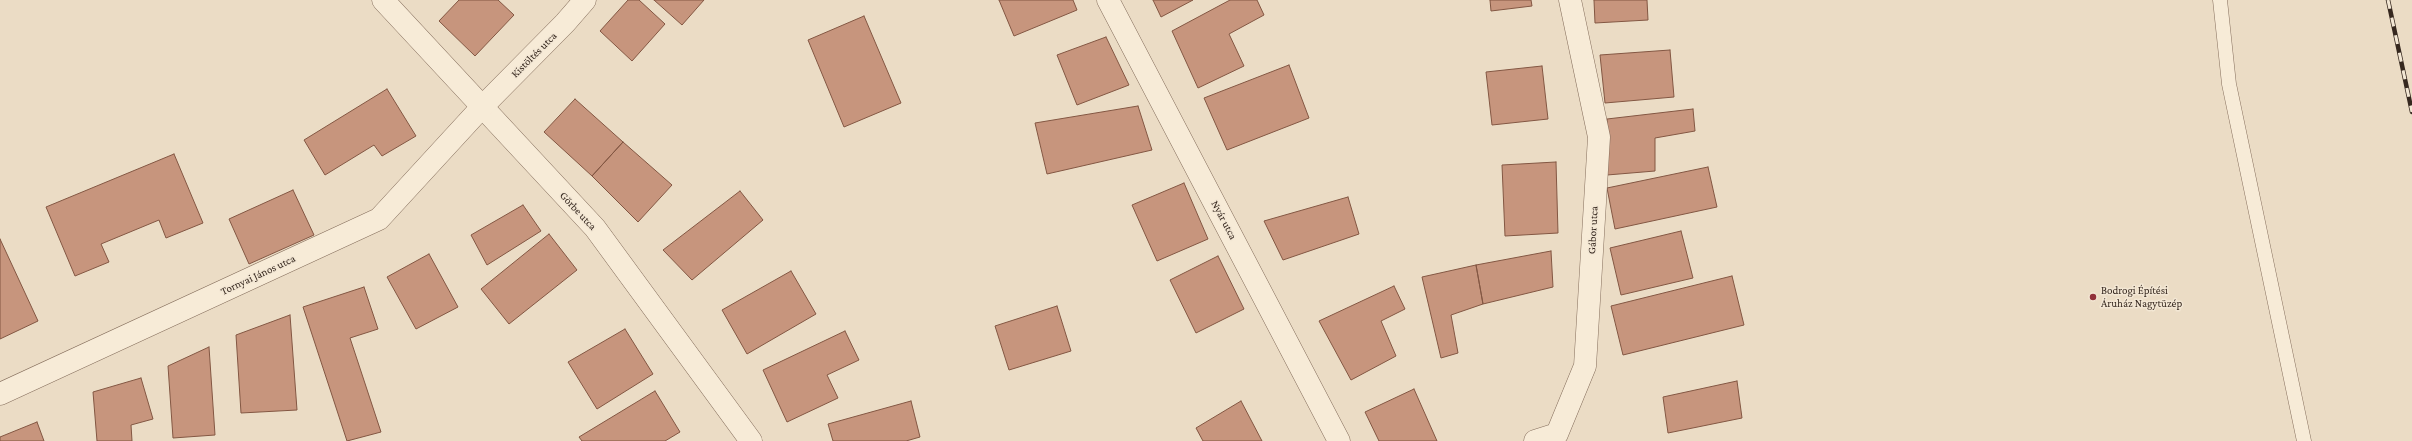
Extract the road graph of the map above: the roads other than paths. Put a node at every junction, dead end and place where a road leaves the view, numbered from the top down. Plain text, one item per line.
1 (383, 0) edge
2 (585, 0) edge
3 (1108, 0) edge
4 (1570, 0) edge
5 (2220, 0) edge
6 (481, 108) junction
7 (0, 394) edge
8 (751, 441) edge
9 (1339, 441) edge
10 (1535, 441) edge
11 (2304, 441) edge

1 - 6 street, Görbe utca
2 - 6 street, Kistöltés utca
3 - 9 street, Nyár utca
4 - 10 street, Gábor utca
5 - 11 lane
6 - 7 street, Tornyai János utca
6 - 8 street, Görbe utca

